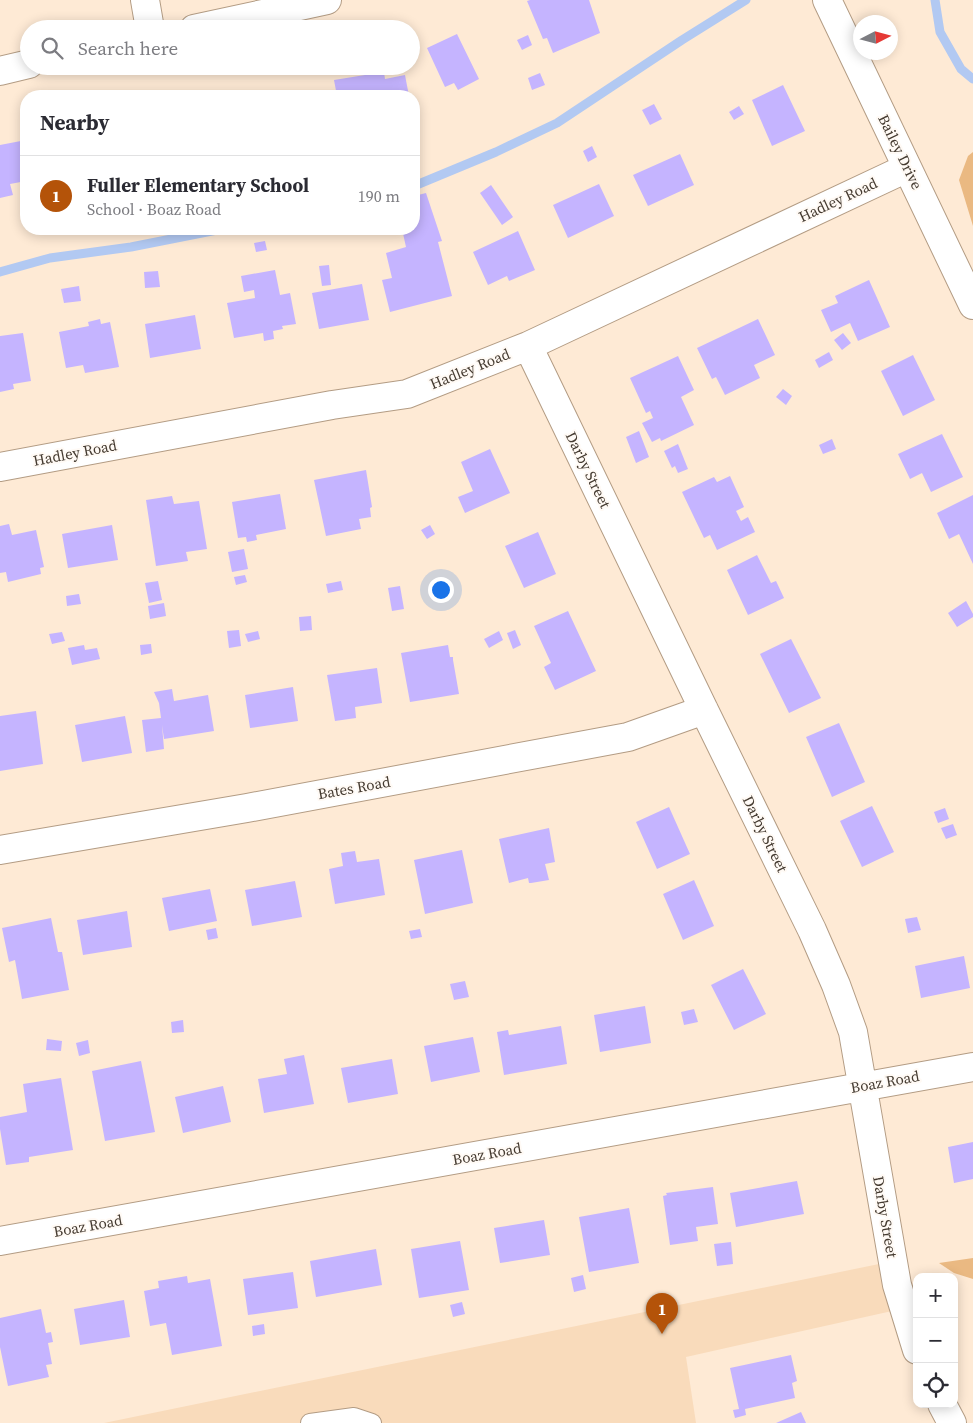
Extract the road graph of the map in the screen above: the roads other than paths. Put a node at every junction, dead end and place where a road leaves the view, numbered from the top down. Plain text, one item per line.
1 (145, 0) edge
2 (327, 0) edge
3 (827, 0) edge
4 (148, 20) edge
5 (235, 20) edge
6 (20, 66) edge
7 (0, 71) edge
8 (907, 168) junction
9 (973, 305) edge
10 (528, 346) junction
11 (0, 467) edge
12 (704, 710) junction
13 (0, 850) edge
14 (973, 1066) edge
15 (863, 1085) junction
16 (0, 1241) edge
17 (913, 1337) edge
18 (944, 1408) edge
19 (310, 1423) edge
20 (372, 1423) edge
21 (952, 1423) edge

1 - 4 street
2 - 5 street
3 - 8 street, Bailey Drive
6 - 7 street
8 - 9 street, Bailey Drive
8 - 10 street, Hadley Road
10 - 11 street, Hadley Road
10 - 12 street, Darby Street
12 - 13 street, Bates Road
12 - 15 street, Darby Street
14 - 15 street, Boaz Road
15 - 16 street, Boaz Road
15 - 17 street, Darby Street
18 - 21 street
19 - 20 lane

